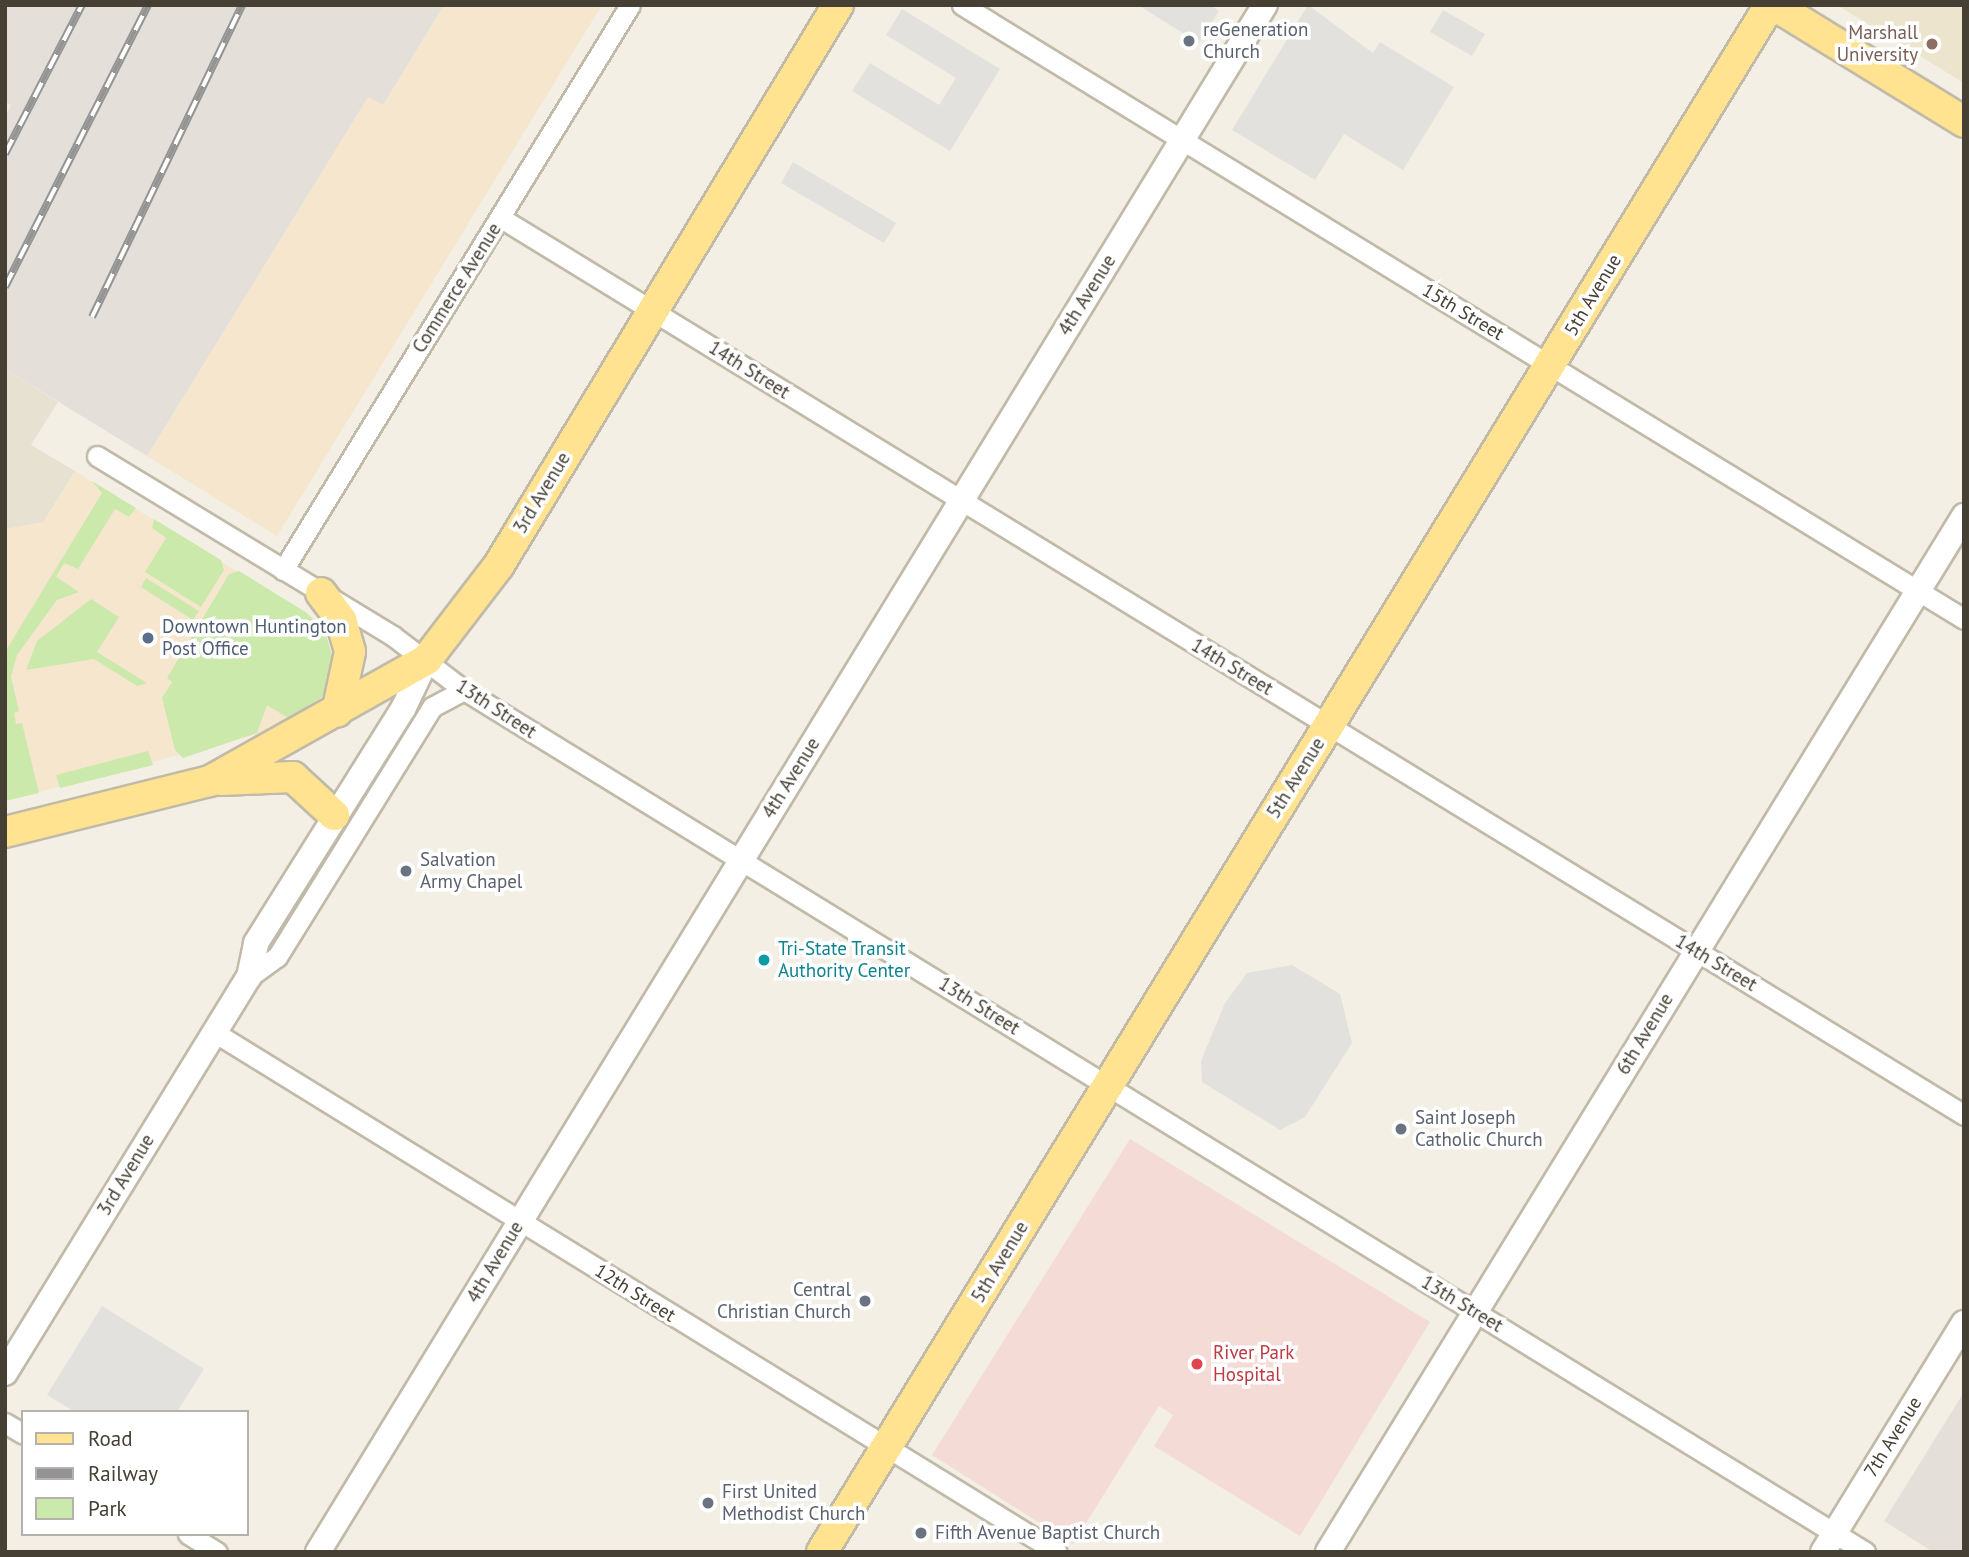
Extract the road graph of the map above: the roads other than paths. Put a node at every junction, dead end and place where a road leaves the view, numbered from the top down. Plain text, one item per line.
1 (630, 5) edge
2 (838, 5) edge
3 (962, 5) edge
4 (1265, 5) edge
5 (1772, 5) edge
6 (1964, 122) edge
7 (1183, 140) junction
8 (501, 218) junction
9 (651, 310) junction
10 (1550, 365) junction
11 (97, 456) dead end
12 (961, 500) junction
13 (1964, 516) edge
14 (283, 570) junction
15 (1918, 591) junction
16 (321, 593) junction
17 (1964, 619) edge
18 (427, 659) junction
19 (464, 690) junction
20 (337, 712) junction
21 (1329, 726) junction
22 (210, 781) junction
23 (334, 815) junction
24 (5, 832) edge
25 (741, 860) junction
26 (1696, 951) junction
27 (249, 977) junction
28 (214, 1032) junction
29 (1108, 1085) junction
30 (1964, 1115) edge
31 (520, 1222) junction
32 (1475, 1312) junction
33 (1964, 1322) edge
34 (5, 1373) edge
35 (5, 1423) edge
36 (21, 1433) edge
37 (887, 1447) junction
38 (191, 1536) edge
39 (1829, 1542) edge
40 (217, 1552) edge
41 (318, 1552) edge
42 (822, 1552) edge
43 (1057, 1552) edge
44 (1328, 1552) edge
45 (1865, 1552) edge

1 - 8 street, Commerce Avenue
2 - 9 main road, 3rd Avenue
3 - 7 street, 15th Street
4 - 7 street, 4th Avenue
5 - 6 main road
5 - 10 main road, 5th Avenue
7 - 10 street, 15th Street
7 - 12 street, 4th Avenue
8 - 9 street, 14th Street
8 - 14 street, Commerce Avenue
9 - 12 street, 14th Street
9 - 18 main road, 3rd Avenue
10 - 15 street, 15th Street
10 - 21 main road, 5th Avenue
11 - 14 street, 13th Street
12 - 21 street, 14th Street
12 - 25 street, 4th Avenue
13 - 15 street, 6th Avenue
14 - 16 street, 13th Street
15 - 17 street, 15th Street
15 - 26 street, 6th Avenue
16 - 18 street, 13th Street
16 - 20 main road
18 - 19 street, 13th Street
18 - 20 main road
18 - 23 street, 3rd Avenue
19 - 25 street, 13th Street
19 - 27 street, 3rd Avenue
20 - 22 main road
21 - 26 street, 14th Street
21 - 29 main road, 5th Avenue
22 - 23 main road
22 - 24 main road
23 - 27 street, 3rd Avenue
25 - 29 street, 13th Street
25 - 31 street, 4th Avenue
26 - 30 street, 14th Street
26 - 32 street, 6th Avenue
27 - 28 street, 3rd Avenue
28 - 31 street, 12th Street
28 - 34 street, 3rd Avenue
29 - 32 street, 13th Street
29 - 37 main road, 5th Avenue
31 - 37 street, 12th Street
31 - 41 street, 4th Avenue
32 - 39 street, 13th Street
32 - 44 street, 6th Avenue
33 - 39 street, 7th Avenue
35 - 36 street
37 - 42 main road, 5th Avenue
37 - 43 street, 12th Street
38 - 40 street
39 - 45 street, 13th Street

